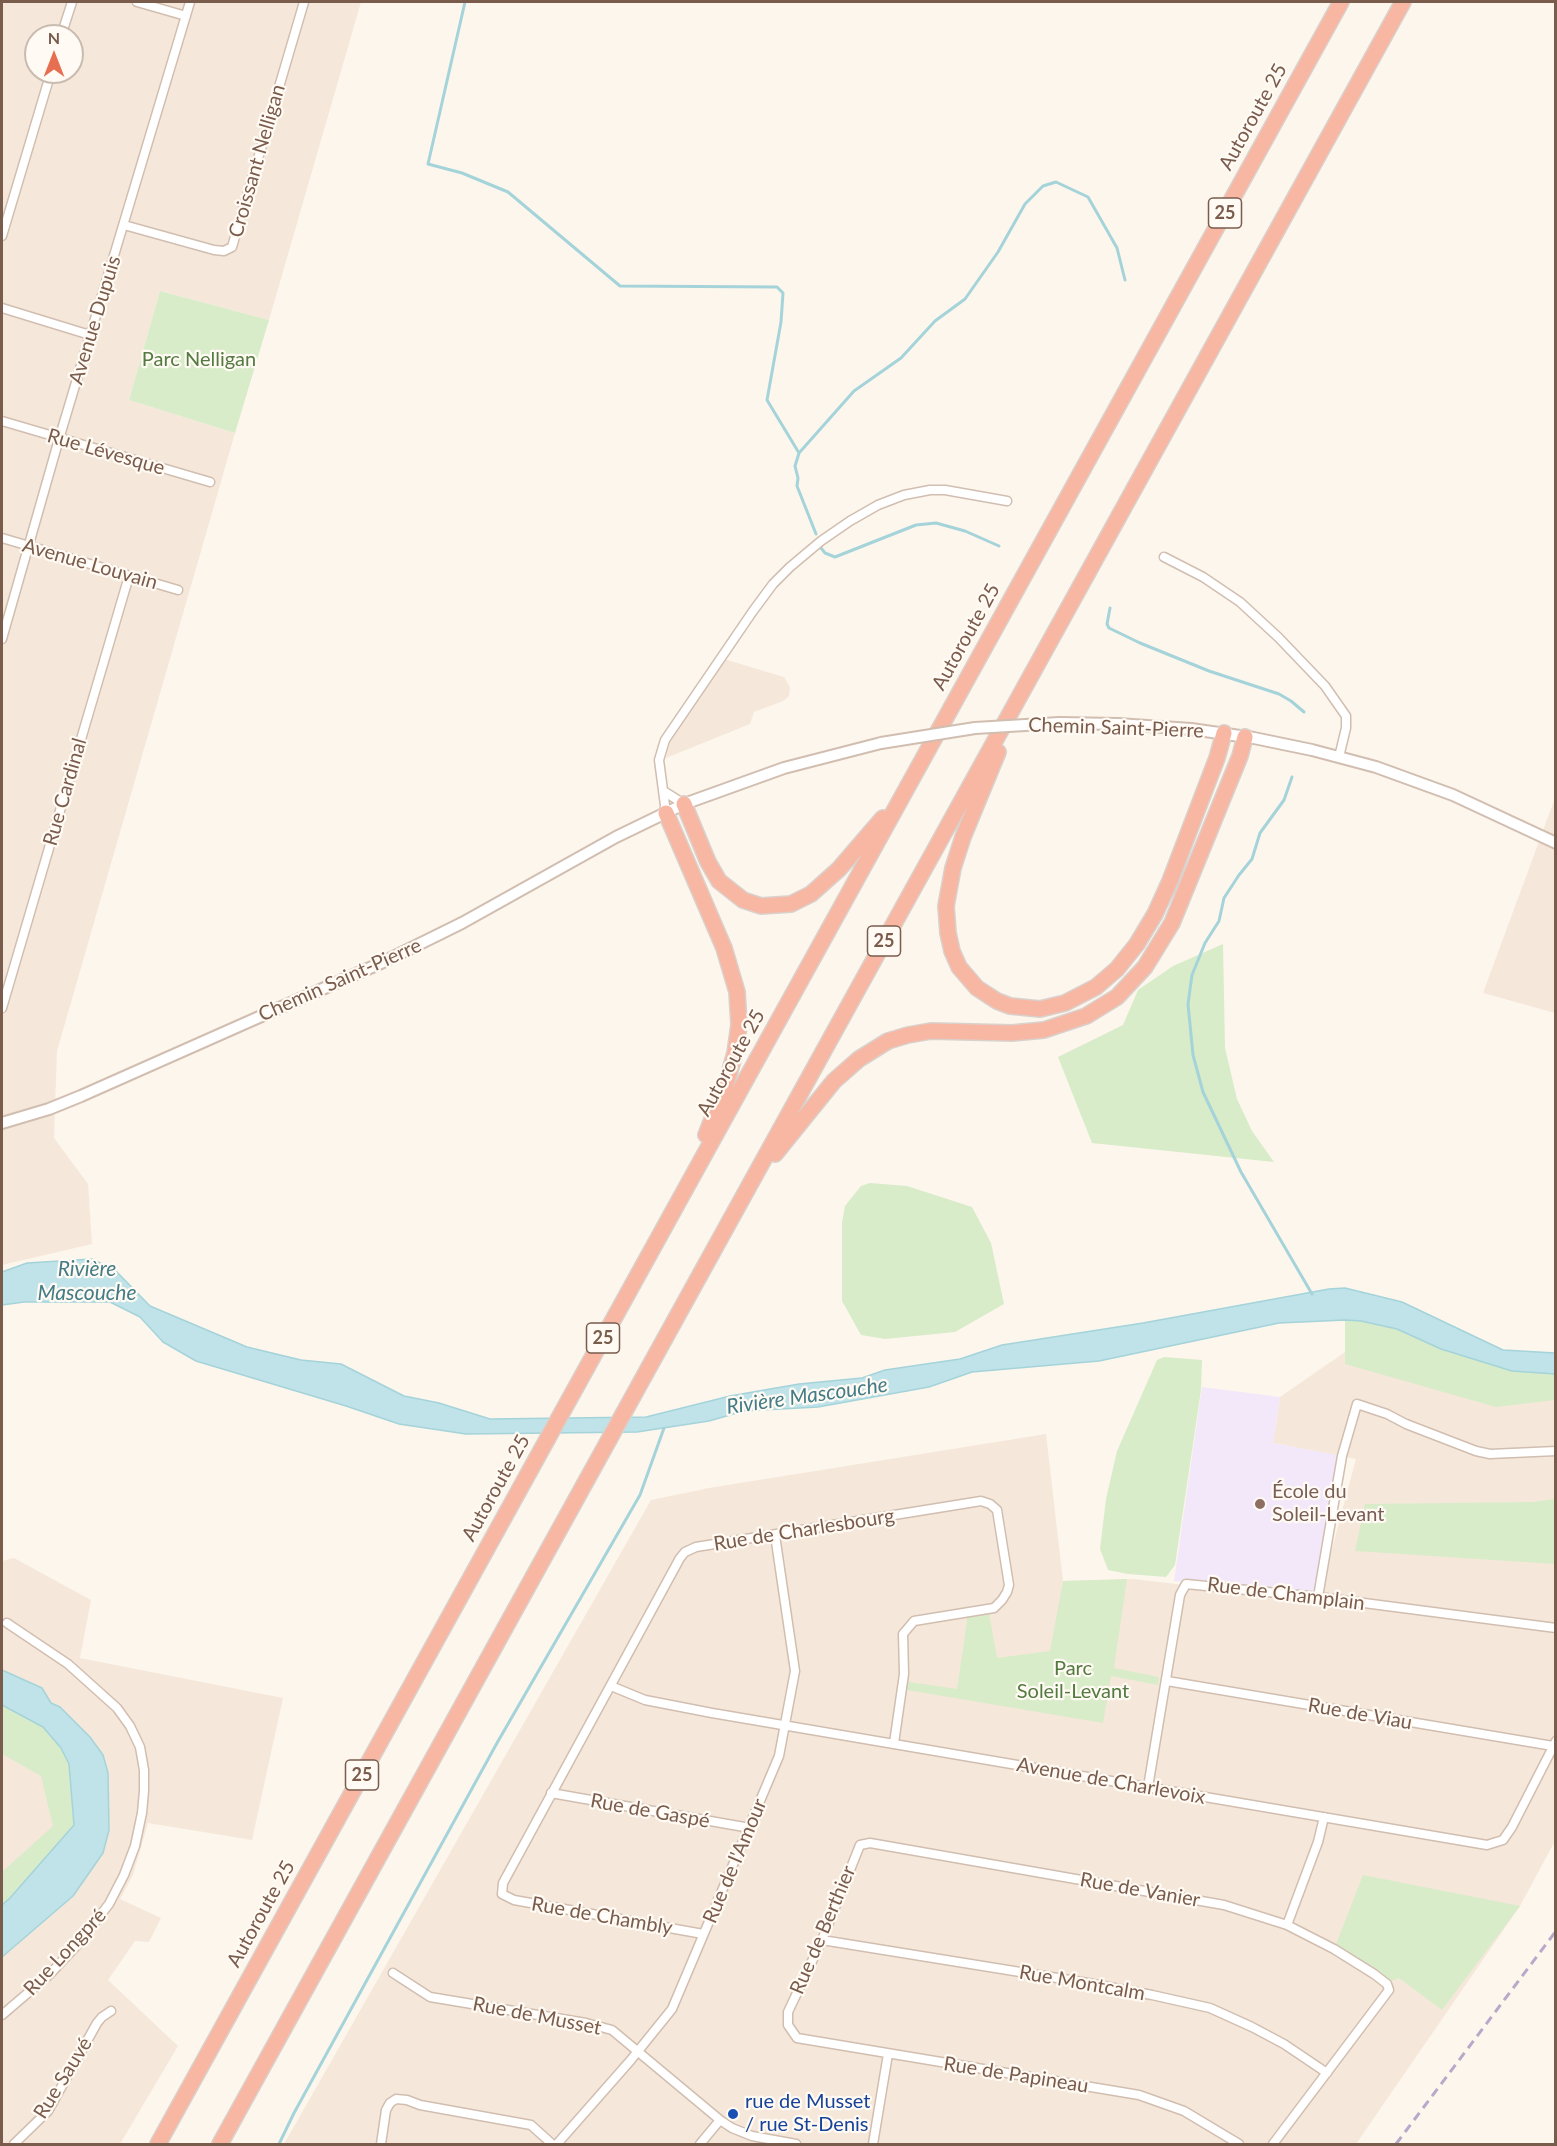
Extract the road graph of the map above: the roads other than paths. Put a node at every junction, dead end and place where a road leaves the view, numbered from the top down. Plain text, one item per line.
1 (72, 2) edge
2 (137, 2) edge
3 (190, 2) edge
4 (304, 2) edge
5 (1341, 2) edge
6 (1403, 2) edge
7 (186, 16) junction
8 (66, 24) edge
9 (47, 84) edge
10 (124, 225) junction
11 (2, 236) edge
12 (2, 308) edge
13 (90, 335) junction
14 (2, 421) edge
15 (59, 439) junction
16 (210, 482) dead end
17 (1007, 501) dead end
18 (2, 538) edge
19 (28, 546) junction
20 (1164, 557) dead end
21 (129, 576) junction
22 (178, 590) dead end
23 (2, 639) edge
24 (1023, 690) junction
25 (1224, 733) junction
26 (1245, 737) junction
27 (1339, 757) junction
28 (664, 792) junction
29 (903, 795) junction
30 (684, 804) junction
31 (666, 813) junction
32 (1556, 843) edge
33 (2, 1008) edge
34 (2, 1123) edge
35 (684, 1191) junction
36 (746, 1192) junction
37 (1556, 1451) edge
38 (775, 1534) junction
39 (1318, 1597) junction
40 (7, 1623) dead end
41 (1556, 1628) edge
42 (1167, 1681) junction
43 (611, 1686) junction
44 (786, 1725) junction
45 (894, 1743) junction
46 (1554, 1744) edge
47 (1148, 1787) junction
48 (551, 1793) junction
49 (1324, 1817) junction
50 (750, 1828) junction
51 (870, 1843) joint
52 (502, 1894) joint
53 (1287, 1925) junction
54 (703, 1934) junction
55 (822, 1940) junction
56 (393, 1973) dead end
57 (111, 2011) dead end
58 (2, 2015) edge
59 (788, 2025) joint
60 (638, 2050) junction
61 (888, 2054) junction
62 (1327, 2073) junction
63 (720, 2120) junction
64 (14, 2145) edge
65 (158, 2145) edge
66 (220, 2145) edge
67 (381, 2145) edge
68 (552, 2145) edge
69 (557, 2145) edge
70 (700, 2145) edge
71 (796, 2145) edge
72 (873, 2145) edge
73 (1239, 2145) edge
74 (1273, 2145) edge

1 - 8 street
2 - 7 street
3 - 7 street, Avenue Dupuis
4 - 10 street, Croissant Nelligan
5 - 29 highway, Autoroute 25 / 25
6 - 24 highway, 25
7 - 10 street, Avenue Dupuis
9 - 11 street
10 - 13 street, Avenue Dupuis
12 - 13 street
13 - 15 street, Avenue Dupuis
14 - 15 street, Rue Lévesque
15 - 16 street, Rue Lévesque
15 - 19 street, Avenue Dupuis
17 - 28 street
18 - 19 street, Avenue Louvain
19 - 21 street, Avenue Louvain
19 - 23 street, Avenue Dupuis
20 - 27 street
21 - 22 street, Avenue Louvain
21 - 33 street, Rue Cardinal
24 - 25 highway
24 - 36 highway, 25
25 - 26 street, Chemin Saint-Pierre
25 - 30 street, Chemin Saint-Pierre, bridge
26 - 27 street, Chemin Saint-Pierre
26 - 36 highway
27 - 32 street, Chemin Saint-Pierre
28 - 30 street
28 - 31 street
29 - 30 highway
29 - 35 highway, Autoroute 25 / 25
30 - 31 street, Chemin Saint-Pierre
31 - 34 street, Chemin Saint-Pierre
31 - 35 highway
35 - 65 highway, Autoroute 25 / 25
36 - 66 highway, 25
37 - 39 street
38 - 43 street, Rue de Charlesbourg
38 - 44 street, Rue de l'Amour
38 - 45 street, Rue de Charlesbourg
39 - 41 street, Rue de Champlain
39 - 42 street, Rue de Champlain
40 - 58 street, Rue Longpré
42 - 46 street, Rue de Viau
42 - 47 street, Rue de Champlain
43 - 44 street, Avenue de Charlevoix
43 - 48 street, Rue de Charlesbourg
44 - 45 street, Avenue de Charlevoix
44 - 50 street, Rue de l'Amour
45 - 47 street, Avenue de Charlevoix
46 - 49 street, Avenue de Charlevoix
47 - 49 street, Avenue de Charlevoix
48 - 50 street, Rue de Gaspé
48 - 52 street, Rue de Charlesbourg
49 - 53 street
50 - 54 street, Rue de l'Amour
51 - 53 street, Rue de Vanier
51 - 55 street, Rue de Berthier
52 - 54 street, Rue de Chambly
53 - 62 street, Rue de Vanier
54 - 60 street, Rue de l'Amour
55 - 59 street, Rue de Berthier
55 - 62 street, Rue Montcalm
56 - 60 street, Rue de Musset
57 - 64 street, Rue Sauvé
59 - 61 street, Rue de Papineau
60 - 63 street, Rue de Musset
60 - 69 street, Rue de l'Amour
61 - 72 street
61 - 73 street, Rue de Papineau
62 - 74 street
63 - 70 street
63 - 71 street, Rue de Musset
67 - 68 street

